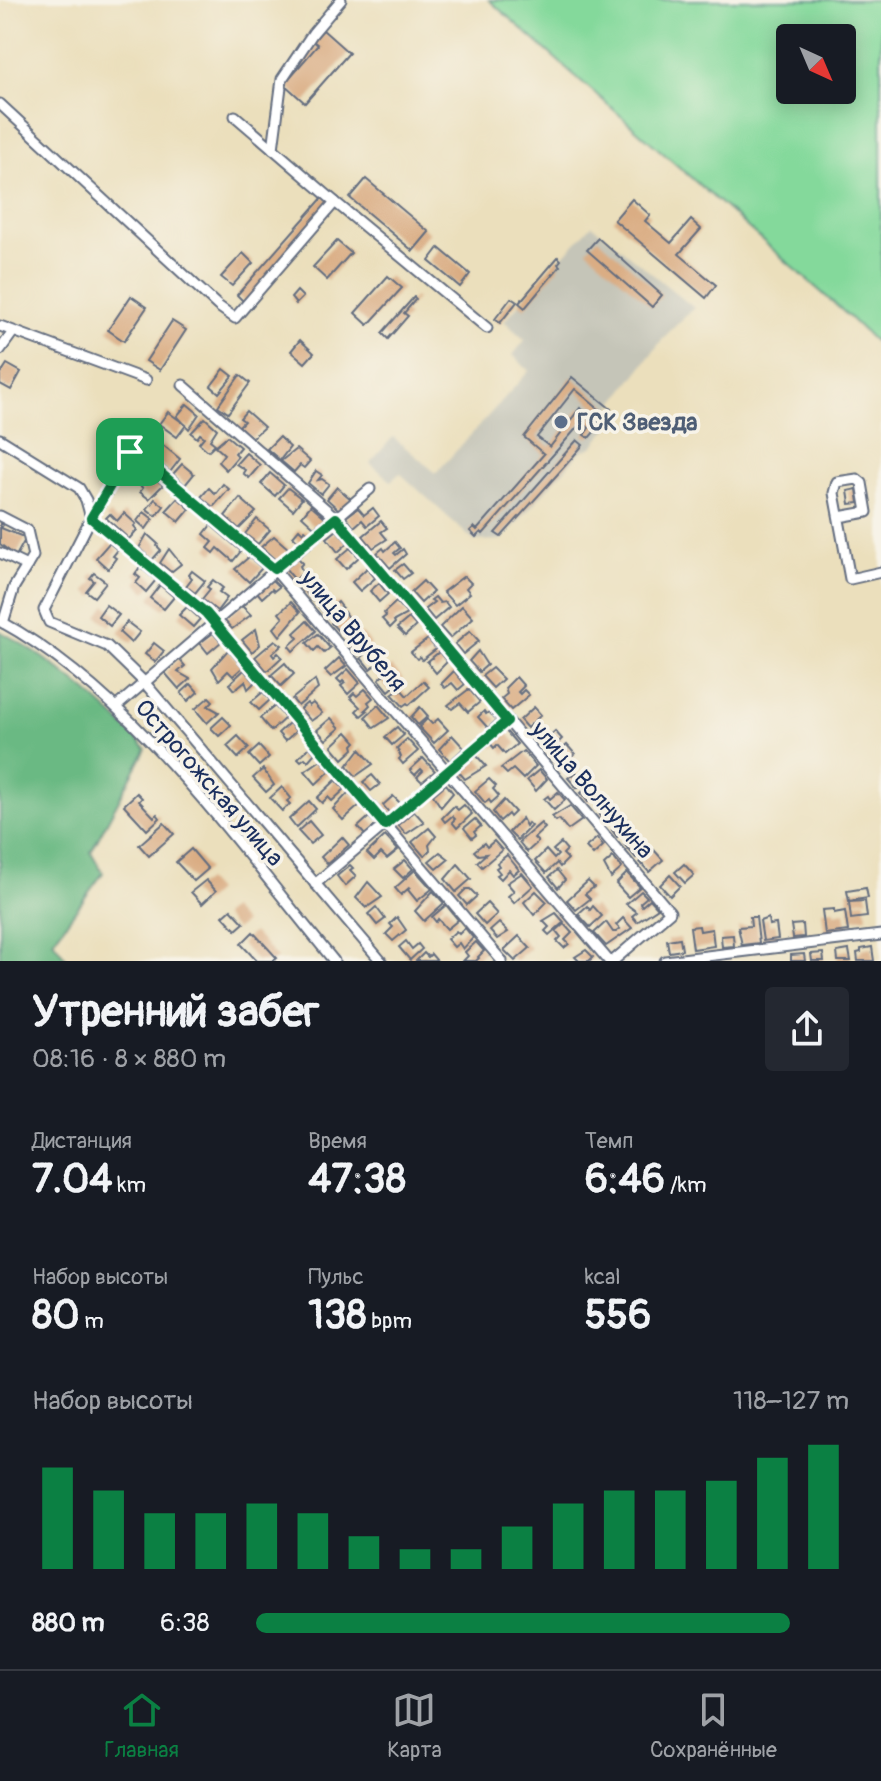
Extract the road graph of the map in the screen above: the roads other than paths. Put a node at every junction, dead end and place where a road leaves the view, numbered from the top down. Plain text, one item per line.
1 (341, 0) edge
2 (0, 104) edge
3 (235, 116) dead end
4 (273, 149) junction
5 (335, 202) junction
6 (0, 326) edge
7 (487, 328) dead end
8 (13, 332) junction
9 (0, 350) edge
10 (146, 380) dead end
11 (183, 385) dead end
12 (0, 439) edge
13 (370, 489) dead end
14 (0, 516) edge
15 (839, 517) junction
16 (91, 518) junction
17 (336, 518) junction
18 (0, 553) edge
19 (27, 566) junction
20 (274, 569) junction
21 (881, 572) edge
22 (213, 621) junction
23 (1, 622) edge
24 (144, 682) junction
25 (116, 707) junction
26 (507, 721) junction
27 (446, 771) junction
28 (385, 825) junction
29 (315, 884) junction
30 (670, 912) joint
31 (881, 935) edge
32 (334, 961) edge
33 (381, 961) edge
34 (502, 961) edge
35 (611, 961) edge
36 (665, 961) edge

1 - 4 street
2 - 5 street
3 - 4 street
4 - 5 street
5 - 7 street
6 - 8 street
8 - 9 street
8 - 10 street
11 - 17 street, улица Волнухина
12 - 16 street
13 - 17 street
14 - 19 street
15 - 15 street
15 - 21 street
16 - 20 street, улица Врубеля
16 - 22 street
16 - 24 street, улица Врубеля
17 - 20 street
17 - 26 street, улица Волнухина
18 - 19 street
19 - 23 street
20 - 22 street
20 - 27 street, улица Врубеля
22 - 24 street
22 - 28 street
23 - 25 street, Острогожская улица
24 - 25 street
24 - 29 street
25 - 32 street, Острогожская улица
26 - 27 street
26 - 30 street, улица Волнухина
27 - 28 street
27 - 35 street, улица Врубеля
28 - 29 street
28 - 34 street
29 - 33 street
30 - 35 street, улица Врубеля
31 - 36 street

